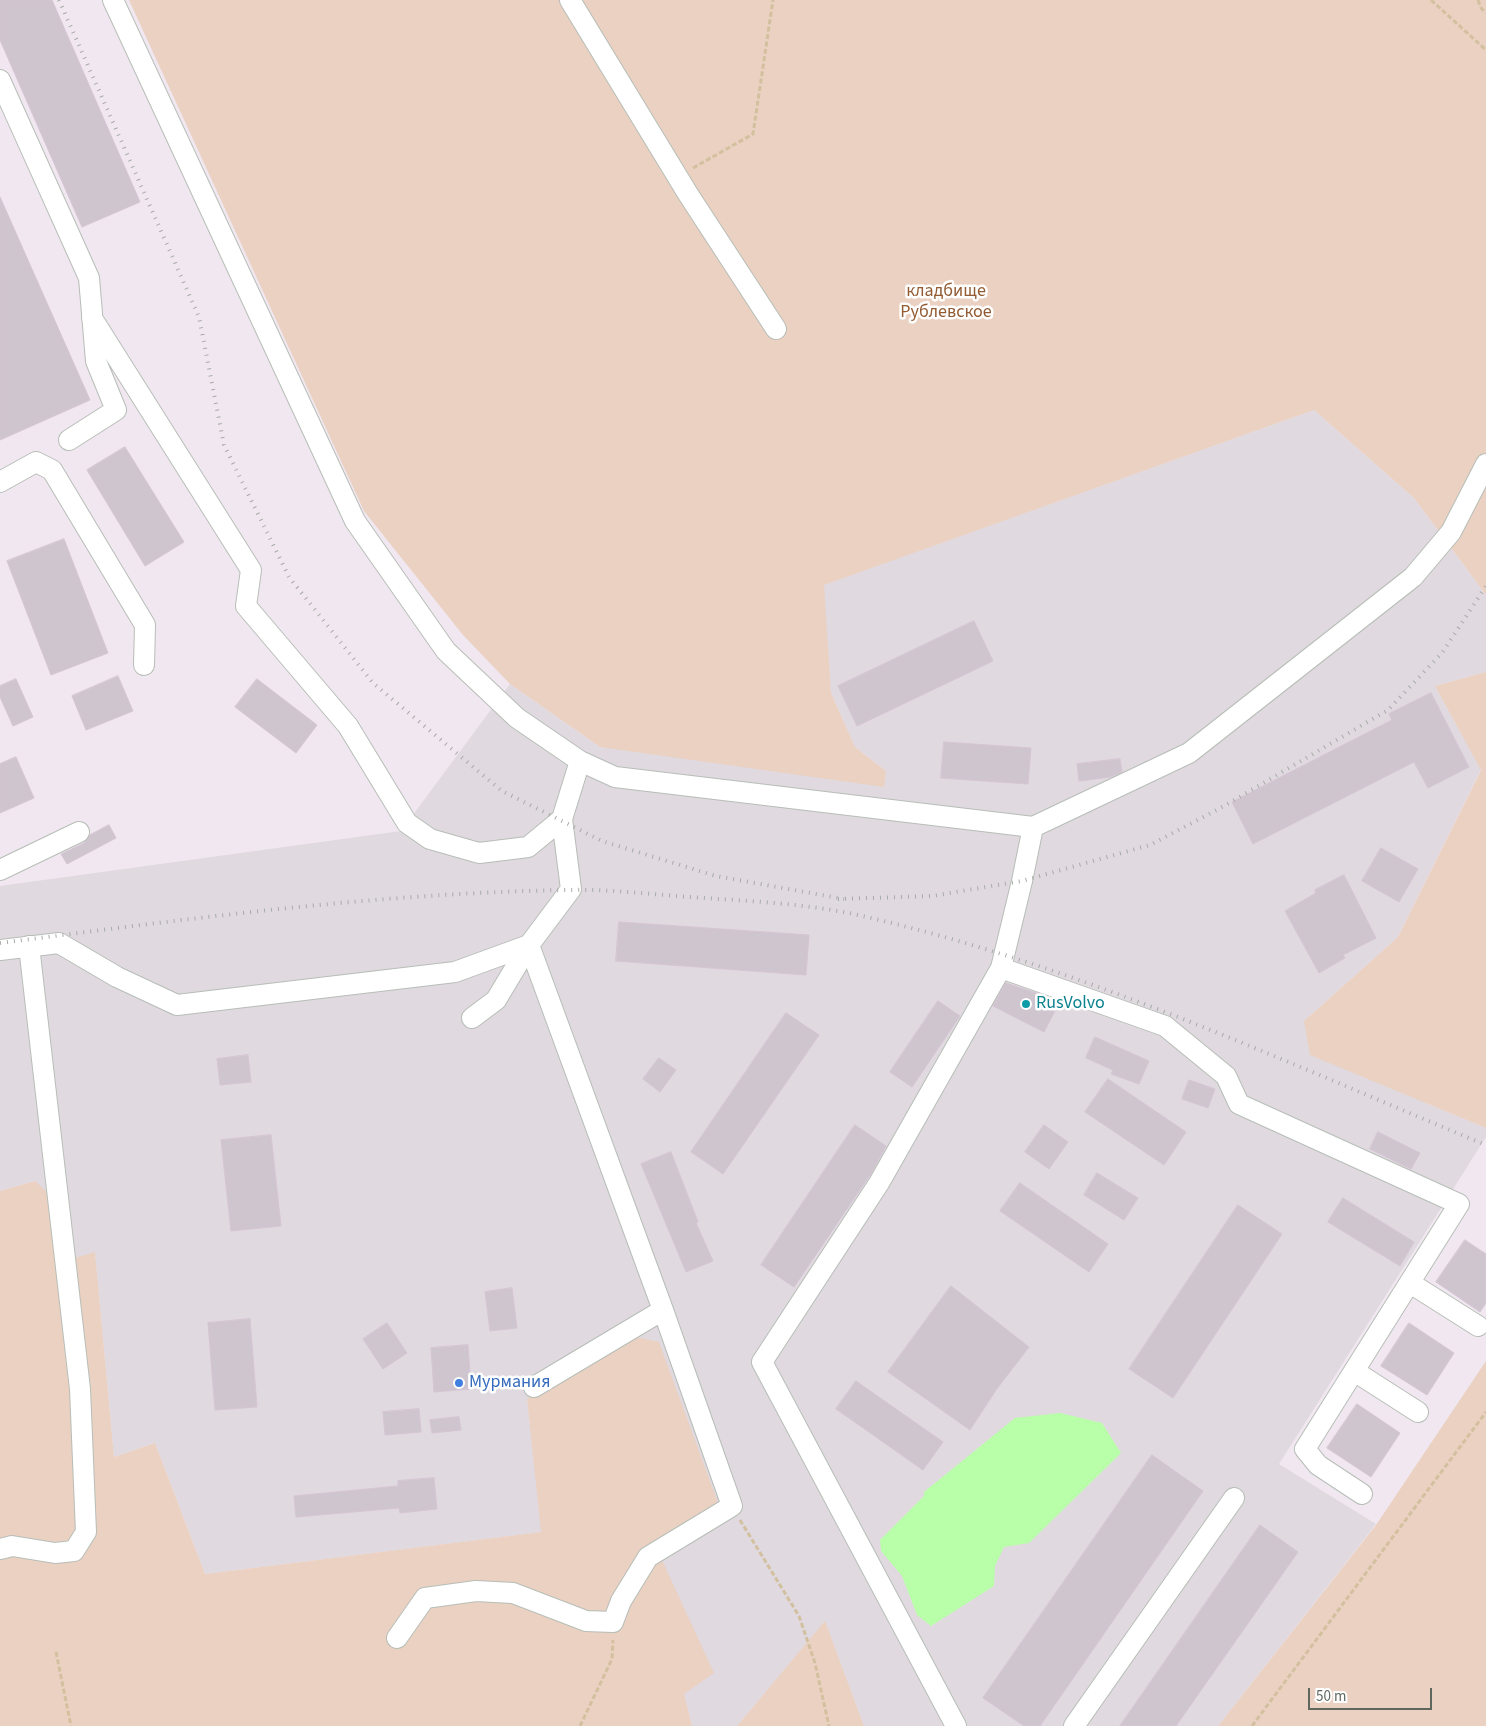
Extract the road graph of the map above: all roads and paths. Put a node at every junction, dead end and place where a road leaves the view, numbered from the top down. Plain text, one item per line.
1 (113, 0) edge
2 (570, 0) edge
3 (773, 0) edge
4 (1431, 0) edge
5 (1478, 0) edge
6 (1486, 13) edge
7 (1486, 50) edge
8 (0, 80) edge
9 (678, 178) junction
10 (92, 318) junction
11 (776, 329) dead end
12 (70, 440) dead end
13 (1486, 464) edge
14 (0, 482) edge
15 (144, 665) dead end
16 (580, 762) junction
17 (562, 819) junction
18 (1033, 827) junction
19 (79, 832) dead end
20 (0, 870) edge
21 (529, 945) junction
22 (29, 946) junction
23 (0, 950) edge
24 (1001, 968) junction
25 (472, 1018) dead end
26 (1410, 1282) junction
27 (664, 1310) junction
28 (1478, 1326) dead end
29 (1354, 1371) junction
30 (534, 1387) dead end
31 (1418, 1412) dead end
32 (1486, 1412) edge
33 (1362, 1494) dead end
34 (1234, 1498) dead end
35 (732, 1506) junction
36 (0, 1549) edge
37 (613, 1622) junction
38 (397, 1638) dead end
39 (56, 1652) dead end
40 (71, 1726) edge
41 (580, 1726) edge
42 (829, 1726) edge
43 (956, 1726) edge
44 (1074, 1726) edge
45 (1252, 1726) edge

1 - 16 lane
2 - 9 lane
3 - 9 path
4 - 7 path
5 - 6 path
8 - 10 lane
9 - 11 lane
10 - 12 lane
10 - 17 lane
13 - 18 lane
14 - 15 lane
16 - 17 lane
16 - 18 lane
17 - 21 lane
18 - 24 lane
19 - 20 lane
21 - 22 lane
21 - 25 lane
21 - 27 lane
22 - 23 lane
22 - 36 lane
24 - 26 lane
24 - 43 lane
26 - 28 lane
26 - 29 lane
27 - 30 lane
27 - 35 lane
29 - 31 lane
29 - 33 lane
32 - 45 path
34 - 44 lane
35 - 37 lane
35 - 42 path
37 - 38 lane
37 - 41 path
39 - 40 path

